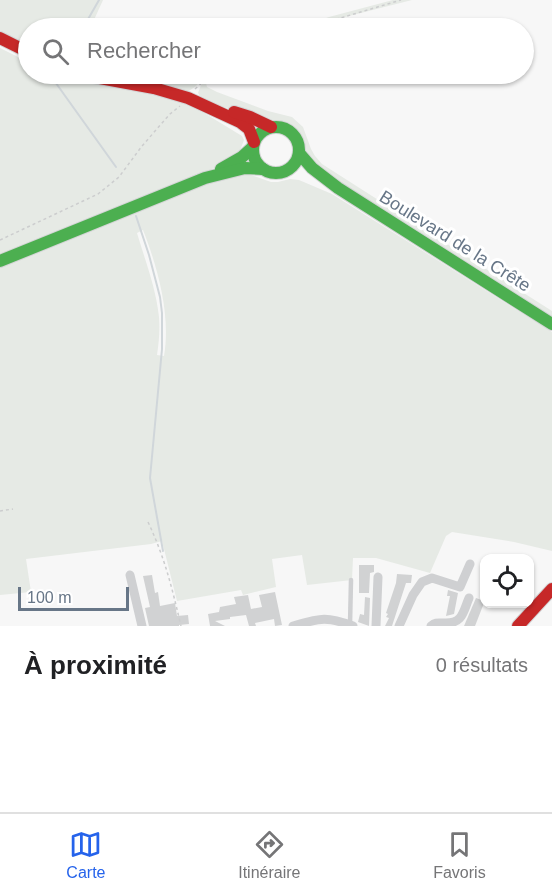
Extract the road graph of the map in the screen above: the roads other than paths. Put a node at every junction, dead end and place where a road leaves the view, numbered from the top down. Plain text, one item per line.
1 (0, 38) edge
2 (0, 43) edge
3 (18, 47) edge
4 (18, 52) edge
5 (132, 84) edge
6 (155, 84) edge
7 (190, 97) junction
8 (271, 127) junction
9 (254, 144) junction
10 (298, 153) junction
11 (263, 169) junction
12 (287, 170) junction
13 (205, 178) junction
14 (338, 188) junction
15 (0, 261) edge
16 (552, 324) edge
17 (470, 564) dead end
18 (130, 575) dead end
19 (378, 577) dead end
20 (351, 580) dead end
21 (552, 589) edge
22 (469, 598) dead end
23 (352, 625) edge
24 (142, 626) edge
25 (293, 626) edge
26 (376, 626) edge
27 (399, 626) edge
28 (431, 626) edge
29 (518, 626) edge

1 - 3 main road
2 - 4 main road
5 - 7 main road
6 - 7 main road
7 - 8 main road
7 - 9 main road
8 - 9 main road
8 - 10 main road
9 - 11 main road
9 - 13 main road
10 - 12 main road
10 - 14 main road, Boulevard de la Crête
11 - 12 main road
11 - 13 main road
12 - 14 main road, Boulevard de la Crête
13 - 15 main road
14 - 16 main road, Boulevard de la Crête
17 - 27 street
18 - 24 street
19 - 26 street
20 - 23 lane
21 - 29 main road
22 - 28 street
23 - 25 street

